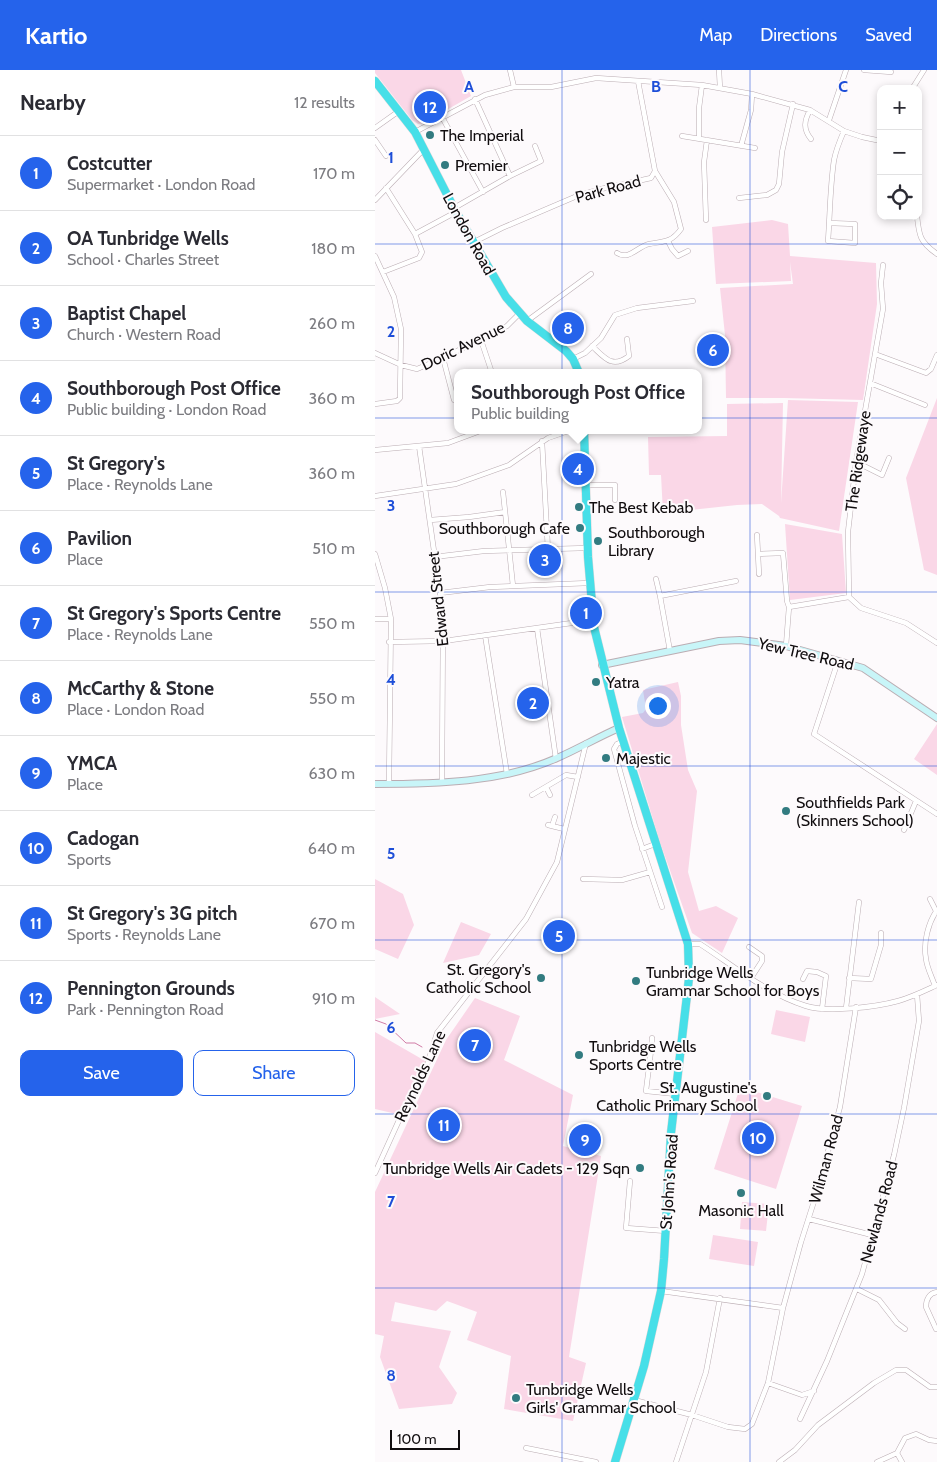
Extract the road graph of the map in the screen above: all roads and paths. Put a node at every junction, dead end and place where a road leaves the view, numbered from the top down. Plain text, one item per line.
1 (510, 70) edge
2 (719, 70) edge
3 (846, 70) edge
4 (864, 70) edge
5 (924, 70) edge
6 (891, 72) dead end
7 (375, 80) edge
8 (638, 81) junction
9 (702, 85) junction
10 (915, 85) edge
11 (513, 87) junction
12 (720, 88) junction
13 (752, 94) junction
14 (475, 99) junction
15 (793, 104) junction
16 (809, 110) junction
17 (399, 111) junction
18 (442, 117) junction
19 (829, 120) junction
20 (375, 128) edge
21 (844, 130) junction
22 (415, 132) junction
23 (682, 136) dead end
24 (699, 138) junction
25 (811, 139) dead end
26 (375, 140) edge
27 (707, 140) junction
28 (877, 140) edge
29 (535, 146) dead end
30 (741, 146) junction
31 (755, 148) dead end
32 (424, 149) junction
33 (386, 156) dead end
34 (655, 170) junction
35 (510, 176) junction
36 (386, 188) junction
37 (483, 192) junction
38 (739, 198) dead end
39 (375, 200) edge
40 (455, 210) junction
41 (706, 220) dead end
42 (918, 220) edge
43 (829, 223) junction
44 (415, 234) junction
45 (668, 241) junction
46 (474, 242) junction
47 (688, 251) dead end
48 (617, 253) dead end
49 (937, 254) edge
50 (375, 256) edge
51 (883, 265) dead end
52 (383, 272) junction
53 (591, 274) dead end
54 (693, 301) dead end
55 (519, 314) junction
56 (527, 321) junction
57 (627, 339) dead end
58 (481, 340) junction
59 (593, 346) junction
60 (375, 354) edge
61 (875, 354) junction
62 (937, 355) edge
63 (443, 358) junction
64 (573, 359) junction
65 (401, 365) junction
66 (491, 369) edge
67 (577, 369) edge
68 (870, 383) junction
69 (454, 400) dead end
70 (375, 404) edge
71 (925, 405) dead end
72 (472, 434) edge
73 (560, 434) edge
74 (584, 434) edge
75 (542, 441) junction
76 (419, 446) junction
77 (375, 450) edge
78 (889, 458) dead end
79 (856, 462) junction
80 (585, 485) junction
81 (425, 488) junction
82 (503, 492) dead end
83 (375, 496) edge
84 (615, 500) dead end
85 (505, 512) junction
86 (430, 520) junction
87 (757, 535) dead end
88 (587, 548) junction
89 (548, 550) junction
90 (510, 552) junction
91 (375, 554) edge
92 (758, 554) junction
93 (434, 557) junction
94 (759, 574) dead end
95 (656, 579) dead end
96 (736, 581) dead end
97 (589, 583) junction
98 (513, 586) junction
99 (440, 593) junction
100 (660, 596) junction
101 (849, 597) junction
102 (789, 607) junction
103 (375, 619) edge
104 (391, 619) junction
105 (593, 620) junction
106 (537, 628) junction
107 (485, 635) junction
108 (444, 641) junction
109 (389, 642) junction
110 (937, 643) edge
111 (786, 646) junction
112 (670, 651) junction
113 (838, 661) junction
114 (602, 665) junction
115 (937, 718) edge
116 (619, 728) junction
117 (623, 741) junction
118 (586, 743) junction
119 (556, 759) junction
120 (507, 775) junction
121 (578, 778) junction
122 (442, 782) junction
123 (375, 784) edge
124 (389, 784) junction
125 (546, 787) junction
126 (532, 795) dead end
127 (550, 795) dead end
128 (917, 801) junction
129 (937, 814) edge
130 (555, 817) dead end
131 (565, 829) junction
132 (904, 830) dead end
133 (655, 844) junction
134 (642, 848) junction
135 (650, 872) junction
136 (583, 879) dead end
137 (930, 899) dead end
138 (859, 902) dead end
139 (662, 907) dead end
140 (937, 910) edge
141 (881, 933) dead end
142 (688, 944) junction
143 (749, 947) dead end
144 (751, 978) junction
145 (849, 978) junction
146 (803, 979) dead end
147 (936, 985) edge
148 (917, 994) junction
149 (856, 1007) junction
150 (846, 1008) junction
151 (822, 1009) junction
152 (652, 1038) dead end
153 (676, 1094) junction
154 (375, 1173) edge
155 (630, 1181) dead end
156 (809, 1219) junction
157 (666, 1231) junction
158 (872, 1235) junction
159 (857, 1289) junction
160 (661, 1291) junction
161 (937, 1292) edge
162 (720, 1298) junction
163 (783, 1308) junction
164 (905, 1329) dead end
165 (936, 1329) edge
166 (768, 1383) junction
167 (937, 1387) edge
168 (814, 1391) junction
169 (634, 1400) junction
170 (692, 1415) junction
171 (800, 1419) dead end
172 (937, 1441) edge
173 (526, 1448) dead end
174 (897, 1453) junction
175 (596, 1462) edge
176 (615, 1462) edge
177 (676, 1462) edge
178 (779, 1462) edge
179 (877, 1462) edge
180 (902, 1462) edge

1 - 11 street
2 - 12 street
3 - 19 street
4 - 6 street
5 - 10 street
7 - 17 highway, London Road
8 - 9 street
8 - 11 street
8 - 34 street, Park Road
9 - 12 street
9 - 24 street
11 - 14 street
12 - 13 street
13 - 15 street
13 - 30 street
14 - 18 street
14 - 35 street
15 - 16 street
15 - 38 street
16 - 19 street
16 - 25 street
17 - 20 street
17 - 22 highway, London Road
18 - 22 street
18 - 37 street
19 - 21 street
21 - 28 street
21 - 43 street
22 - 32 highway, London Road
23 - 24 street
24 - 27 street
26 - 33 street
27 - 30 street
27 - 41 street
29 - 35 street
30 - 31 street
32 - 36 street
32 - 40 highway, London Road
34 - 45 street
34 - 46 street, Park Road
35 - 37 street
36 - 39 street
36 - 44 street
37 - 40 street
40 - 44 street
40 - 46 highway, London Road
42 - 49 street
43 - 43 street
44 - 52 street
45 - 47 street
45 - 48 street
46 - 55 highway, London Road
50 - 52 street
51 - 61 street, The Ridgewaye
52 - 65 street
53 - 56 street
54 - 59 street
55 - 56 highway, London Road
55 - 58 street, Doric Avenue
56 - 64 highway, London Road
57 - 59 street
58 - 63 street, Doric Avenue
58 - 66 street
59 - 64 street
60 - 65 street, Doric Avenue
61 - 62 street
61 - 68 street, The Ridgewaye
63 - 65 street, Doric Avenue
63 - 69 street
64 - 67 highway, London Road
65 - 70 street
68 - 71 street
68 - 79 street, The Ridgewaye
72 - 76 street
73 - 75 street
74 - 80 highway
75 - 81 street
75 - 89 street
76 - 77 street
76 - 81 street, Edward Street
78 - 79 street
79 - 101 street, The Ridgewaye
80 - 84 street
80 - 88 highway
81 - 83 street
81 - 86 street, Edward Street
82 - 85 street
85 - 86 street
85 - 90 street
86 - 93 street, Edward Street
87 - 92 street
88 - 89 street
88 - 97 highway
89 - 90 street
90 - 93 street
90 - 98 street
91 - 104 street
92 - 94 street
92 - 102 street
93 - 99 street, Edward Street
95 - 100 street
96 - 100 street
97 - 98 street
97 - 105 highway
98 - 99 street
99 - 108 street, Edward Street
100 - 112 street
101 - 102 street
101 - 110 street
102 - 111 street
103 - 104 street
104 - 109 street
105 - 106 street
105 - 114 highway
106 - 107 street
106 - 119 street
107 - 108 street
107 - 120 street
108 - 109 street
108 - 122 street, Edward Street
109 - 124 street
111 - 112 street, Yew Tree Road
111 - 113 street, Yew Tree Road
112 - 114 street, Yew Tree Road
113 - 115 street, Yew Tree Road
113 - 128 street
114 - 116 highway
116 - 117 highway, St John's Road
116 - 118 street
117 - 133 highway, St John's Road
117 - 134 street
118 - 119 street
118 - 121 street, Reynolds Lane
119 - 120 street
120 - 122 street
121 - 125 street
121 - 131 street, Reynolds Lane
122 - 124 street
123 - 124 street
125 - 126 street
125 - 127 street
128 - 129 street
128 - 132 street
130 - 131 street
131 - 154 street, Reynolds Lane
133 - 134 street
133 - 142 highway, St John's Road
134 - 135 street
135 - 136 street
135 - 139 street
137 - 140 street
138 - 145 street
140 - 147 street
141 - 145 street
142 - 144 street
142 - 153 highway, St John's Road
143 - 144 street
144 - 151 street
145 - 150 street
146 - 151 street
147 - 148 street
148 - 149 street
148 - 158 street, Newlands Road
149 - 150 street
149 - 156 street, Wilman Road
150 - 151 street
152 - 153 street
153 - 157 highway, St John's Road
155 - 157 street
156 - 158 street
156 - 163 street, Wilman Road
157 - 160 highway, St John's Road
158 - 159 street, Newlands Road
159 - 164 street
159 - 168 street, Newlands Road
160 - 162 street
160 - 169 highway, St John's Road
161 - 165 street
162 - 163 street
162 - 170 street
163 - 166 street, Wilman Road
166 - 168 street
166 - 170 street, Wilman Road
167 - 178 street
168 - 171 street, Newlands Road
169 - 170 street
169 - 176 highway, St John's Road
170 - 177 street
172 - 174 street
173 - 175 street
174 - 179 street
174 - 180 street

